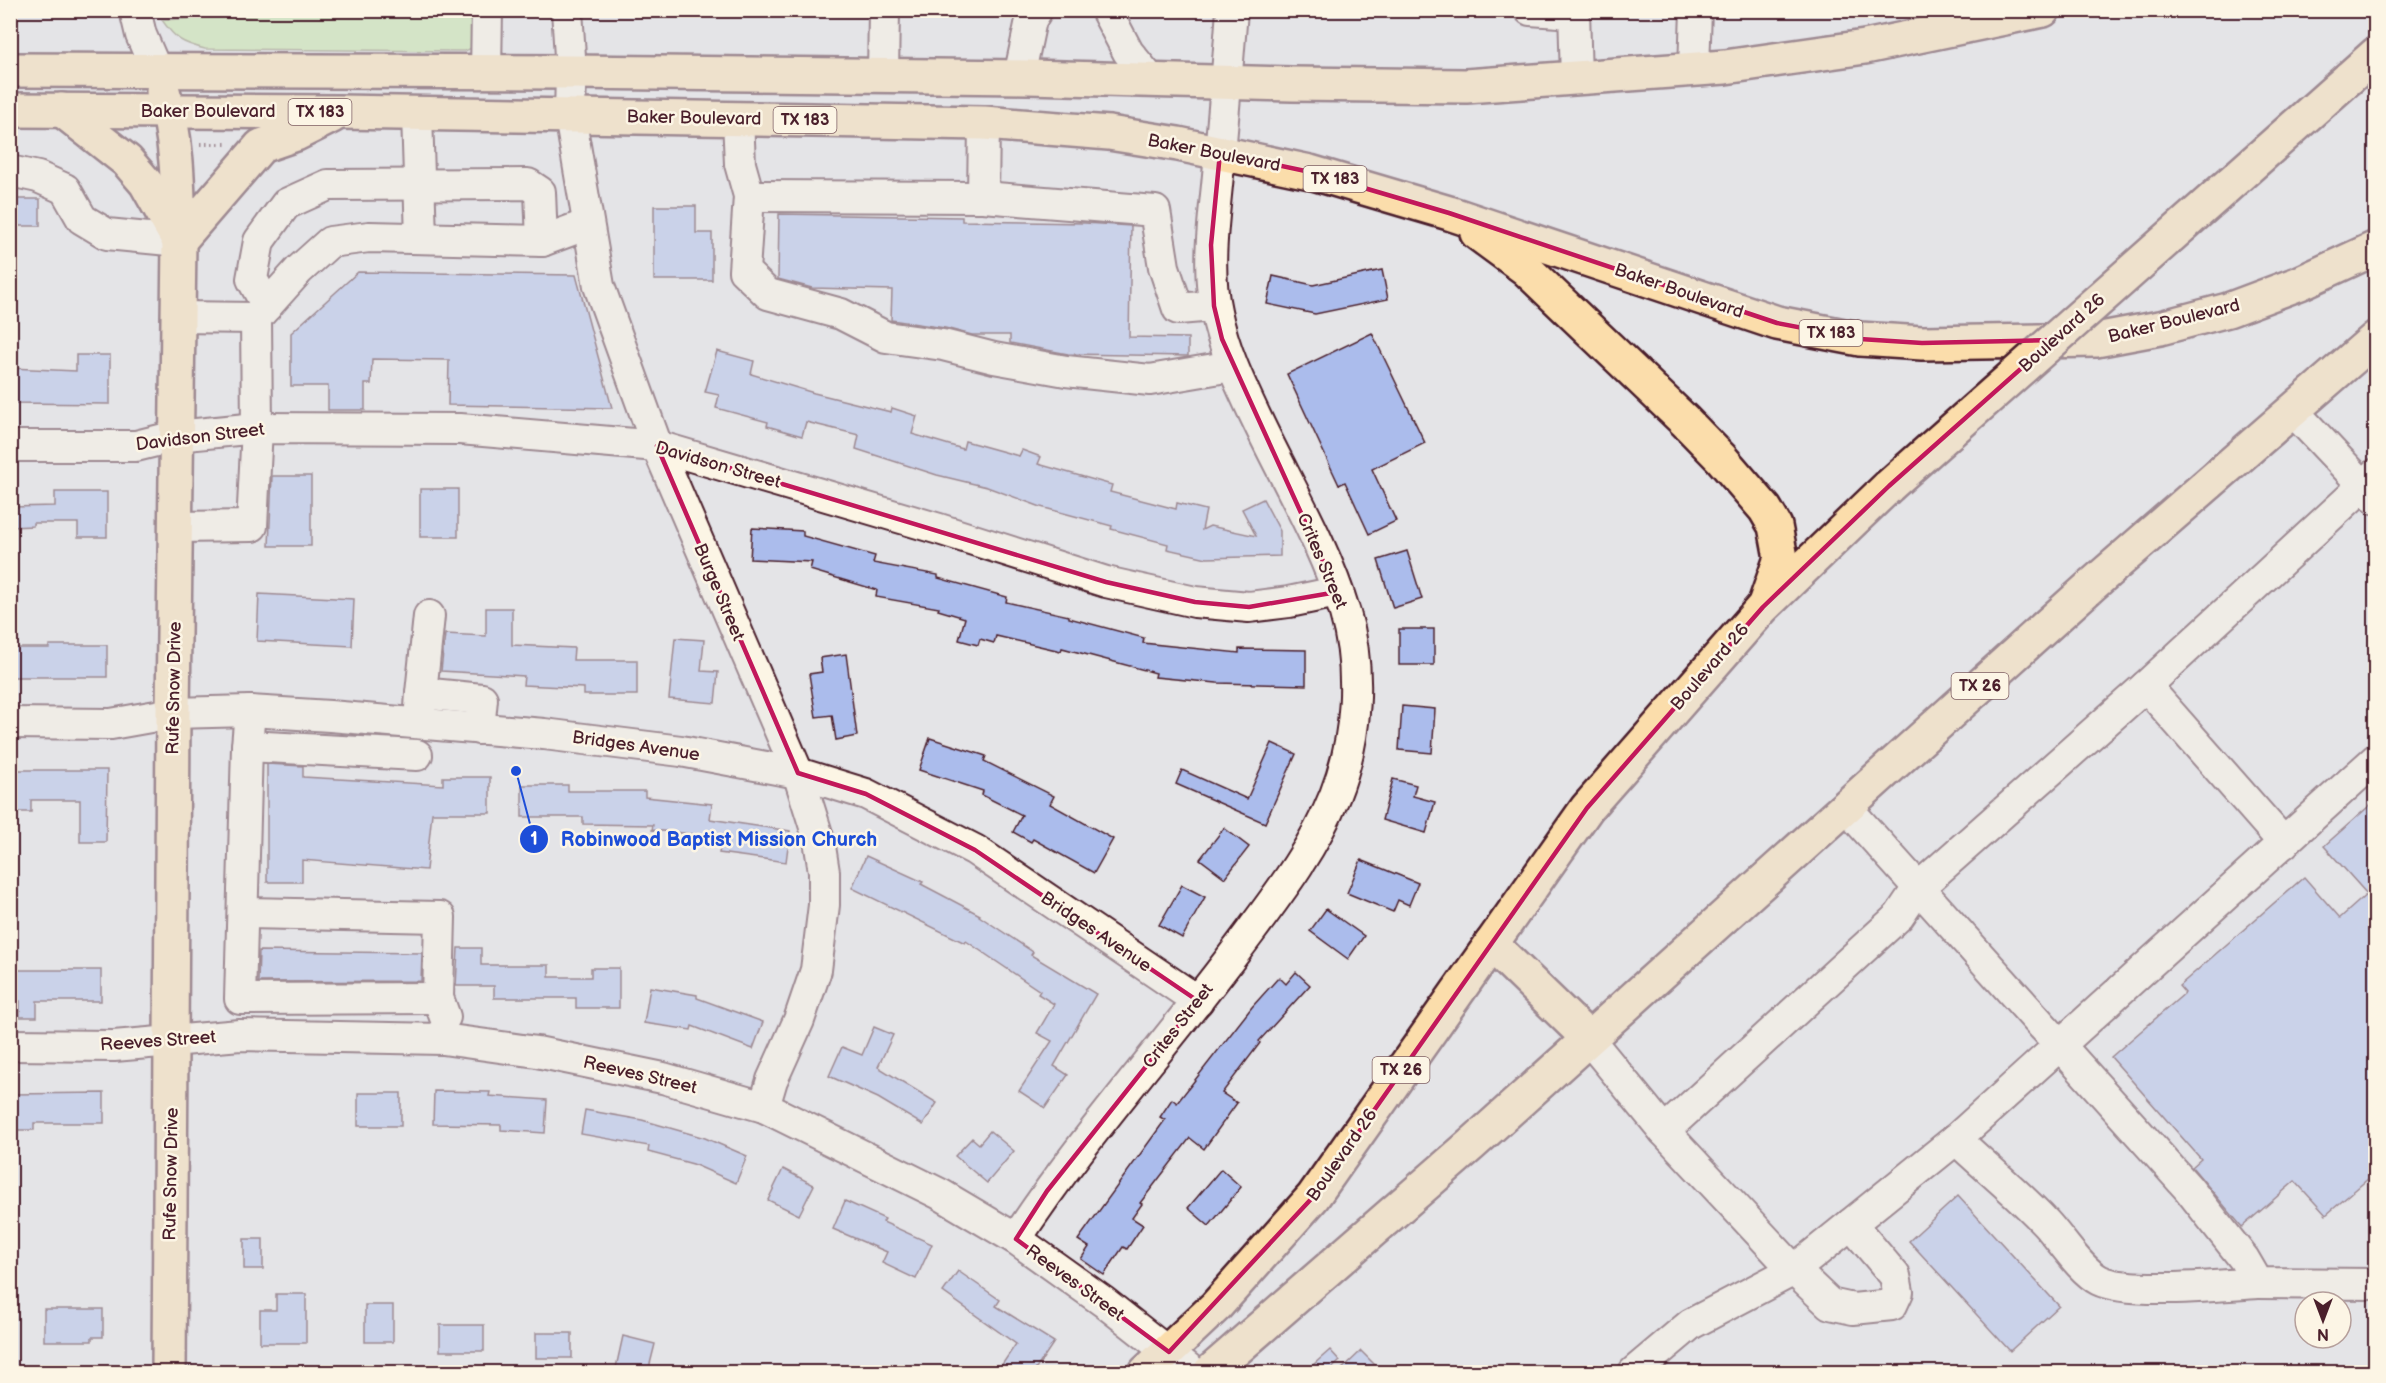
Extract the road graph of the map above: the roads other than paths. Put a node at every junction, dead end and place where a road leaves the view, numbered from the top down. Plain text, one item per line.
1 (135, 10) edge
2 (487, 10) edge
3 (567, 10) edge
4 (884, 10) edge
5 (1037, 10) edge
6 (1106, 10) edge
7 (1232, 10) edge
8 (1530, 10) edge
9 (1696, 10) edge
10 (2043, 10) edge
11 (1574, 12) edge
12 (2376, 54) edge
13 (1694, 69) junction
14 (10, 70) edge
15 (157, 72) junction
16 (486, 72) junction
17 (571, 72) junction
18 (883, 76) junction
19 (1019, 77) junction
20 (1576, 79) junction
21 (1151, 80) junction
22 (1226, 81) junction
23 (10, 110) edge
24 (62, 110) junction
25 (169, 111) junction
26 (339, 112) junction
27 (417, 114) junction
28 (570, 116) junction
29 (738, 118) junction
30 (984, 123) junction
31 (1220, 153) junction
32 (10, 171) edge
33 (419, 183) junction
34 (749, 196) junction
35 (983, 197) junction
36 (1449, 213) junction
37 (588, 224) junction
38 (421, 238) junction
39 (179, 241) junction
40 (542, 241) junction
41 (2376, 248) edge
42 (1214, 306) junction
43 (262, 312) junction
44 (178, 317) junction
45 (2376, 338) edge
46 (1232, 366) junction
47 (2293, 411) junction
48 (257, 428) junction
49 (176, 436) junction
50 (10, 446) edge
51 (657, 446) junction
52 (2371, 486) edge
53 (176, 527) junction
54 (1337, 592) junction
55 (1763, 607) junction
56 (429, 616) dead end
57 (2146, 686) junction
58 (422, 693) junction
59 (250, 711) junction
60 (173, 713) junction
61 (10, 723) edge
62 (419, 723) junction
63 (479, 729) junction
64 (247, 747) junction
65 (417, 755) dead end
66 (2376, 759) edge
67 (798, 773) junction
68 (1846, 807) junction
69 (2283, 843) junction
70 (1918, 888) junction
71 (244, 913) junction
72 (1491, 944) junction
73 (438, 998) junction
74 (240, 999) junction
75 (1198, 1001) junction
76 (240, 1035) junction
77 (1588, 1038) junction
78 (454, 1040) junction
79 (172, 1041) junction
80 (10, 1045) edge
81 (2061, 1046) junction
82 (764, 1107) junction
83 (1664, 1131) junction
84 (1956, 1139) junction
85 (1851, 1224) junction
86 (1016, 1239) junction
87 (1794, 1270) junction
88 (2258, 1283) junction
89 (2376, 1284) edge
90 (1169, 1366) edge
91 (169, 1372) edge
92 (1210, 1372) edge
93 (1634, 1372) edge

1 - 15 street, Rufe Snow Drive
2 - 16 street
3 - 17 street, Burge Street
4 - 18 street
5 - 19 street
6 - 21 street
7 - 22 street, Crites Street
8 - 11 street
9 - 13 street
10 - 13 main road, TX 183
11 - 20 street
12 - 55 main road, Boulevard 26 / TX 26, bridge
13 - 20 main road, TX 183
14 - 15 main road, TX 183
15 - 16 main road, TX 183
15 - 25 main road, Rufe Snow Drive
16 - 17 main road, TX 183
17 - 18 main road, TX 183
17 - 28 street, Burge Street
18 - 19 main road, TX 183
19 - 21 main road, TX 183
20 - 22 main road, TX 183
21 - 22 main road, TX 183
22 - 31 street, Crites Street
23 - 24 main road, Baker Boulevard / TX 183
24 - 25 main road, Baker Boulevard / TX 183
24 - 39 main road
25 - 26 main road, Baker Boulevard / TX 183
25 - 39 main road, Rufe Snow Drive
26 - 27 main road, Baker Boulevard / TX 183
26 - 39 main road
27 - 28 main road, Baker Boulevard / TX 183
27 - 33 street
28 - 29 main road, Baker Boulevard / TX 183
28 - 37 street, Burge Street
29 - 30 main road, Baker Boulevard / TX 183
29 - 34 street
30 - 31 main road, Baker Boulevard / TX 183
30 - 35 street
31 - 36 main road, Baker Boulevard / TX 183
31 - 42 street, Crites Street
32 - 39 street
33 - 38 street
33 - 40 street
33 - 43 street
34 - 35 street
34 - 46 street
35 - 42 street
36 - 41 main road, Baker Boulevard / TX 183
36 - 55 main road
37 - 40 street
37 - 51 street, Burge Street
38 - 40 street
38 - 43 street
39 - 44 main road, Rufe Snow Drive
42 - 46 street, Crites Street
43 - 44 street
43 - 48 street
44 - 49 main road, Rufe Snow Drive
45 - 47 main road, TX 26
46 - 54 street, Crites Street
47 - 52 street
47 - 68 main road, TX 26
48 - 49 street, Davidson Street
48 - 51 street, Davidson Street
48 - 53 street
49 - 50 street, Davidson Street
49 - 53 main road, Rufe Snow Drive
51 - 54 street, Davidson Street
51 - 67 street, Burge Street
52 - 57 street
53 - 60 main road, Rufe Snow Drive
54 - 75 street, Crites Street
55 - 72 main road, Boulevard 26 / TX 26
56 - 58 street
57 - 69 street
57 - 70 street
58 - 62 street
58 - 63 street
59 - 60 street, Bridges Avenue
59 - 62 street, Bridges Avenue
59 - 64 street
60 - 61 street, Bridges Avenue
60 - 79 main road, Rufe Snow Drive
62 - 63 street, Bridges Avenue
63 - 67 street, Bridges Avenue
64 - 65 street
64 - 71 street
66 - 69 street
67 - 75 street, Bridges Avenue
67 - 82 street, Burge Street
68 - 70 street
68 - 77 main road, TX 26
69 - 81 street
70 - 81 street
70 - 83 street
71 - 73 street
71 - 74 street
72 - 77 main road
72 - 90 main road, Boulevard 26 / TX 26
73 - 74 street
73 - 78 street
74 - 76 street
75 - 86 street, Crites Street
76 - 78 street, Reeves Street
76 - 79 street, Reeves Street
77 - 83 street
77 - 92 main road, TX 26
78 - 82 street, Reeves Street
79 - 80 street, Reeves Street
79 - 91 main road, Rufe Snow Drive
81 - 84 street
81 - 88 street
82 - 86 street, Reeves Street
83 - 87 street
84 - 85 street
84 - 88 street
85 - 87 street
85 - 87 street
86 - 90 street, Reeves Street
87 - 93 street
88 - 89 street

